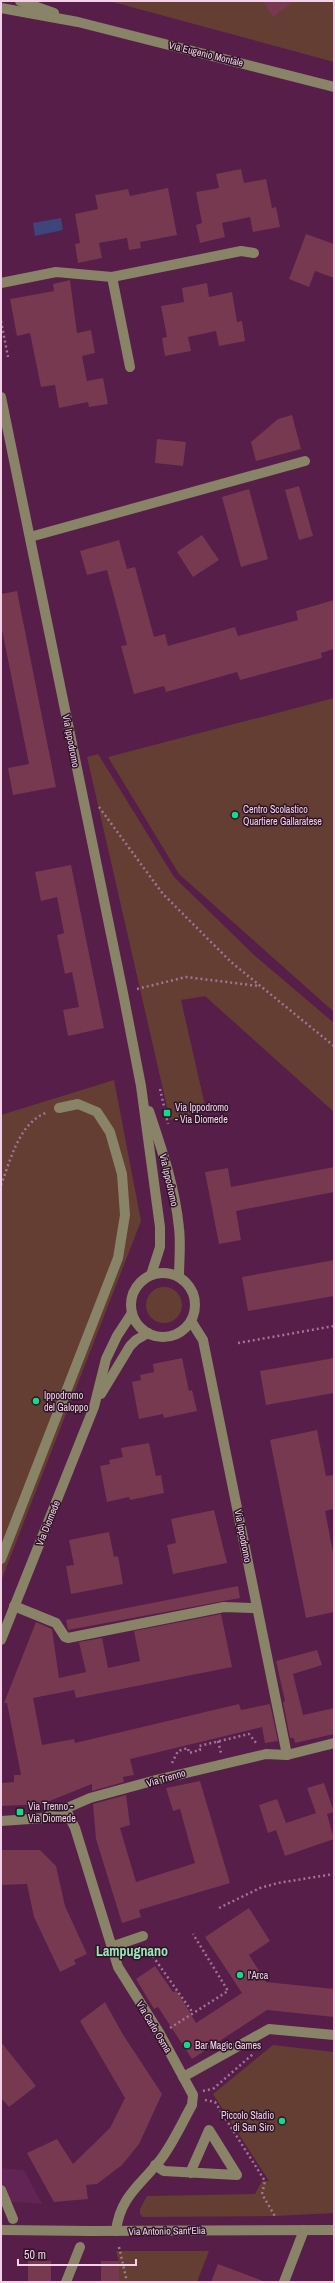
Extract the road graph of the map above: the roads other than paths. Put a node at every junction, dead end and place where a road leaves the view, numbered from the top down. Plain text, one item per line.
1 (20, 1) edge
2 (1, 8) edge
3 (13, 11) junction
4 (1, 14) edge
5 (78, 22) junction
6 (334, 87) edge
7 (254, 254) dead end
8 (112, 277) junction
9 (1, 283) edge
10 (130, 367) dead end
11 (1, 397) edge
12 (305, 461) dead end
13 (30, 537) junction
14 (141, 1086) junction
15 (59, 1108) road end
16 (151, 1275) junction
17 (179, 1277) junction
18 (132, 1313) junction
19 (191, 1321) junction
20 (148, 1333) junction
21 (94, 1407) junction
22 (1, 1559) edge
23 (14, 1606) junction
24 (252, 1608) dead end
25 (1, 1640) edge
26 (334, 1743) edge
27 (287, 1755) junction
28 (64, 1808) junction
29 (1, 1821) edge
30 (141, 1937) road end
31 (111, 1947) junction
32 (334, 2035) edge
33 (183, 2077) junction
34 (155, 2165) junction
35 (190, 2173) junction
36 (1, 2190) edge
37 (13, 2219) dead end
38 (1, 2230) edge
39 (304, 2230) junction
40 (334, 2230) edge
41 (116, 2231) junction
42 (80, 2247) dead end
43 (66, 2282) edge
44 (284, 2282) edge

1 - 5 street, Via Eugenio Montale
2 - 3 street, Via Eugenio Montale
3 - 4 street
3 - 5 street, Via Eugenio Montale
5 - 6 street, Via Eugenio Montale
7 - 8 street
8 - 9 street
8 - 10 street
11 - 13 street, Via Ippodromo
12 - 13 street
13 - 14 street, Via Ippodromo
14 - 16 street, Via Ippodromo
14 - 17 street, Via Ippodromo
15 - 22 street
16 - 17 street
16 - 18 street
17 - 19 street
18 - 20 street
18 - 21 street, Via Diomede
19 - 20 street
19 - 27 street, Via Ippodromo
20 - 21 street, Via Diomede
21 - 23 street, Via Diomede
23 - 24 street
23 - 25 street, Via Diomede
26 - 27 street, Via Trenno
27 - 28 street, Via Trenno
28 - 29 street, Via Trenno
28 - 31 street, Via Carlo Osma
30 - 31 street
31 - 33 street, Via Carlo Osma
32 - 33 street
33 - 34 street, Via Carlo Osma
34 - 35 street
34 - 41 street, Via Carlo Osma
35 - 35 street
36 - 37 street
38 - 41 street, Via Antonio Sant'Elia
39 - 40 street, Via Antonio Sant'Elia
39 - 41 street, Via Antonio Sant'Elia
39 - 44 street
42 - 43 street

